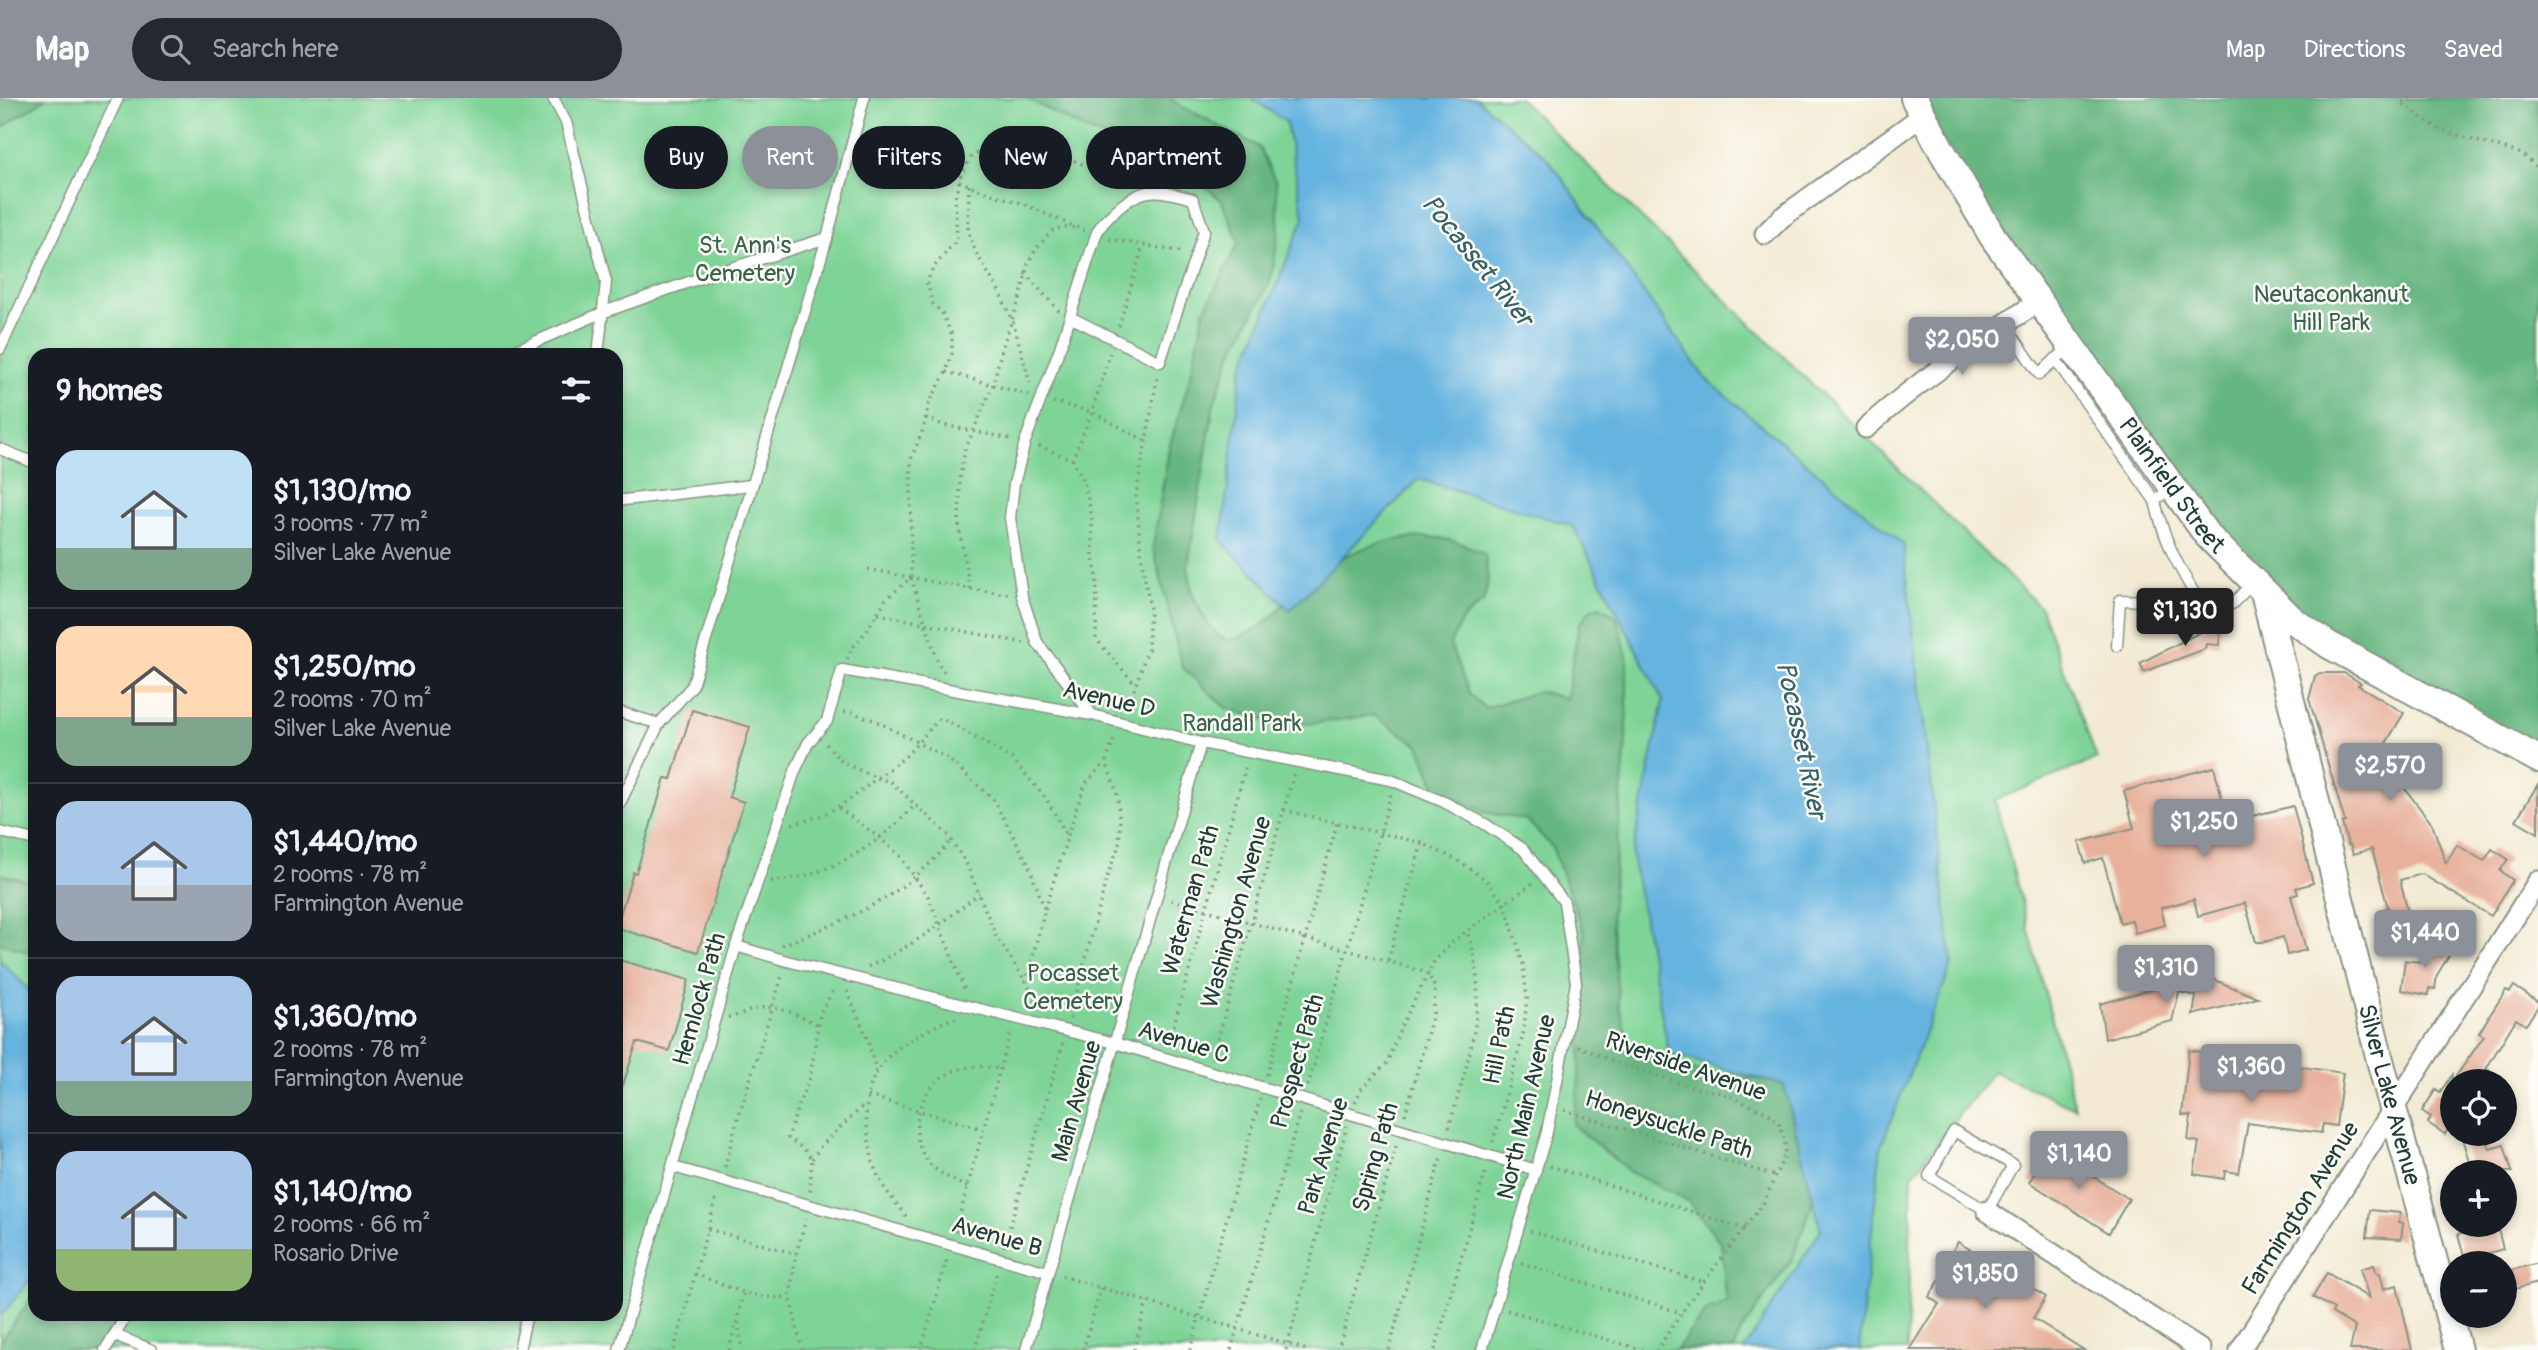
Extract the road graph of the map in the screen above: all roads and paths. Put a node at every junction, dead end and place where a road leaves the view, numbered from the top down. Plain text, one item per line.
1 (118, 98) edge
2 (554, 98) edge
3 (864, 98) edge
4 (2411, 98) edge
5 (1918, 107) edge
6 (2538, 168) edge
7 (965, 169) edge
8 (965, 184) edge
9 (968, 186) junction
10 (957, 189) edge
11 (1130, 196) junction
12 (1077, 228) junction
13 (1765, 234) dead end
14 (1096, 235) junction
15 (827, 238) junction
16 (1195, 258) junction
17 (1025, 273) junction
18 (2038, 302) junction
19 (604, 312) junction
20 (1070, 317) junction
21 (1013, 323) junction
22 (2004, 323) junction
23 (521, 348) edge
24 (599, 348) edge
25 (0, 349) edge
26 (2063, 353) junction
27 (1160, 362) junction
28 (1033, 396) dead end
29 (926, 418) junction
30 (1866, 428) dead end
31 (973, 432) junction
32 (1025, 442) junction
33 (0, 449) edge
34 (28, 460) edge
35 (751, 485) junction
36 (2164, 494) junction
37 (623, 500) edge
38 (868, 569) dead end
39 (911, 578) junction
40 (2259, 587) junction
41 (970, 589) junction
42 (1021, 596) junction
43 (2200, 603) junction
44 (877, 614) junction
45 (926, 625) junction
46 (1040, 646) junction
47 (2117, 646) dead end
48 (842, 670) junction
49 (1136, 685) junction
50 (961, 691) junction
51 (623, 713) edge
52 (1092, 715) junction
53 (827, 721) junction
54 (1123, 723) junction
55 (659, 724) junction
56 (919, 743) junction
57 (1201, 743) junction
58 (1250, 752) junction
59 (2538, 760) edge
60 (1107, 762) dead end
61 (1297, 762) junction
62 (877, 778) junction
63 (1394, 782) junction
64 (623, 797) edge
65 (916, 805) junction
66 (839, 808) junction
67 (1283, 810) junction
68 (777, 823) junction
69 (0, 832) edge
70 (1382, 832) junction
71 (1067, 836) junction
72 (28, 838) edge
73 (880, 838) junction
74 (951, 839) junction
75 (1422, 844) junction
76 (1544, 875) junction
77 (915, 877) junction
78 (758, 879) junction
79 (2538, 881) edge
80 (979, 893) junction
81 (1157, 896) junction
82 (1505, 904) junction
83 (1206, 909) junction
84 (1045, 910) junction
85 (1252, 922) junction
86 (939, 927) junction
87 (736, 946) junction
88 (1347, 949) junction
89 (761, 954) junction
90 (1388, 960) junction
91 (787, 961) junction
92 (1428, 973) junction
93 (849, 976) junction
94 (1026, 982) junction
95 (773, 1007) junction
96 (972, 1007) junction
97 (717, 1013) junction
98 (964, 1017) dead end
99 (1014, 1018) junction
100 (818, 1025) junction
101 (1052, 1027) junction
102 (1565, 1040) junction
103 (1115, 1043) junction
104 (1164, 1058) junction
105 (1000, 1069) junction
106 (1209, 1071) junction
107 (876, 1072) junction
108 (867, 1095) junction
109 (1304, 1100) junction
110 (865, 1105) junction
111 (1552, 1106) junction
112 (2393, 1107) junction
113 (919, 1110) junction
114 (1351, 1114) junction
115 (983, 1129) junction
116 (1401, 1129) junction
117 (1489, 1156) junction
118 (812, 1159) junction
119 (1537, 1166) junction
120 (673, 1167) junction
121 (1775, 1176) junction
122 (721, 1181) junction
123 (967, 1187) junction
124 (810, 1205) junction
125 (1987, 1211) junction
126 (911, 1223) dead end
127 (1518, 1227) junction
128 (708, 1229) junction
129 (1745, 1229) junction
130 (952, 1244) junction
131 (796, 1254) junction
132 (1509, 1259) junction
133 (1048, 1272) junction
134 (695, 1274) junction
135 (1704, 1282) junction
136 (1101, 1288) junction
137 (744, 1292) junction
138 (790, 1296) junction
139 (1147, 1302) junction
140 (1495, 1306) junction
141 (1682, 1313) junction
142 (738, 1317) junction
143 (123, 1321) edge
144 (525, 1321) edge
145 (1237, 1329) junction
146 (115, 1335) junction
147 (1287, 1347) edge
148 (105, 1350) edge
149 (152, 1350) edge
150 (519, 1350) edge
151 (620, 1350) edge
152 (674, 1350) edge
153 (729, 1350) edge
154 (742, 1350) edge
155 (802, 1350) edge
156 (921, 1350) edge
157 (1026, 1350) edge
158 (1083, 1350) edge
159 (1134, 1350) edge
160 (1231, 1350) edge
161 (1308, 1350) edge
162 (1338, 1350) edge
163 (1435, 1350) edge
164 (1482, 1350) edge
165 (1643, 1350) edge
166 (1657, 1350) edge
167 (2201, 1350) edge
168 (2240, 1350) edge
169 (2458, 1350) edge

1 - 25 lane
2 - 19 lane
3 - 15 lane
4 - 6 path
5 - 13 street
5 - 18 main road, Plainfield Street
7 - 11 path
8 - 9 path
9 - 12 path
9 - 21 path
10 - 29 path
11 - 14 lane
11 - 16 lane
12 - 14 path
12 - 17 path
14 - 16 path
14 - 20 lane
15 - 19 lane
15 - 35 lane
16 - 27 lane
17 - 20 path
17 - 21 path
18 - 22 street
18 - 26 main road, Plainfield Street
19 - 23 lane
19 - 24 lane
20 - 27 lane
20 - 32 lane
21 - 28 path
21 - 31 path
22 - 26 lane
22 - 30 street
26 - 36 main road, Plainfield Street
27 - 49 path
29 - 31 path
29 - 39 path
31 - 32 path
31 - 41 path
32 - 42 lane
32 - 49 path
33 - 34 lane
35 - 37 lane
35 - 55 lane
36 - 40 main road, Plainfield Street
36 - 43 lane
38 - 39 path
39 - 41 path
39 - 44 path
39 - 45 path
40 - 43 lane
40 - 59 main road, Plainfield Street
40 - 112 main road, Silver Lake Avenue
41 - 42 path
42 - 46 lane
43 - 47 lane
44 - 45 path
44 - 48 path
45 - 46 path
45 - 50 path
46 - 52 lane
48 - 50 lane, Avenue D
48 - 53 lane, Hemlock Path
49 - 54 path
50 - 52 lane, Avenue D
51 - 55 lane
52 - 54 lane, Avenue D
53 - 56 path
53 - 62 path
53 - 68 lane, Hemlock Path
54 - 57 lane, Avenue D
55 - 64 lane
56 - 62 path
56 - 71 path
56 - 84 path
57 - 58 lane, Avenue D
57 - 81 lane, Main Avenue
58 - 61 lane, Avenue D
58 - 83 path, Waterman Path
60 - 71 path
61 - 63 lane, Avenue D
61 - 67 path, Washington Avenue
62 - 65 path
62 - 66 path
63 - 70 path, Prospect Path
63 - 76 lane, Avenue D
65 - 73 path
65 - 74 path
66 - 68 path
66 - 73 path
67 - 70 path, Hill Path
67 - 85 path, Washington Avenue
68 - 78 lane, Hemlock Path
69 - 72 lane
70 - 75 path, Hill Path
70 - 88 path, Prospect Path
71 - 84 path
73 - 77 path
73 - 78 path
74 - 77 path
74 - 80 path
75 - 82 path, Hill Path
75 - 90 path
76 - 82 path, Park Avenue
76 - 102 lane, North Main Avenue
77 - 86 path
77 - 89 path
78 - 87 lane, Hemlock Path
79 - 112 street, Farmington Avenue
80 - 86 path
80 - 94 path
81 - 83 path
81 - 103 lane, Main Avenue
82 - 92 path, Park Avenue
82 - 117 path, Hill Path
83 - 85 path
83 - 104 path, Waterman Path
84 - 94 path
85 - 88 path
85 - 106 path, Washington Avenue
86 - 93 path
86 - 96 path
87 - 89 lane, Avenue C
87 - 97 lane, Hemlock Path
88 - 90 path
88 - 109 path, Prospect Path
89 - 91 lane, Avenue C
90 - 92 path
91 - 93 lane, Avenue C
91 - 95 path
92 - 114 path, Park Avenue
92 - 116 path, Spring Path
93 - 96 lane, Avenue C
94 - 101 path
95 - 97 path
95 - 100 path
95 - 122 path
96 - 99 lane, Avenue C
97 - 120 lane, Hemlock Path
98 - 107 path
99 - 101 lane, Avenue C
99 - 105 path
100 - 107 path
100 - 118 path
101 - 103 lane, Avenue C
102 - 111 lane, North Main Avenue
102 - 121 path, Riverside Avenue
103 - 104 lane, Avenue C
103 - 133 lane, Main Avenue
104 - 106 lane, Avenue C
105 - 113 path
105 - 115 path
106 - 109 lane, Avenue C
107 - 108 path
108 - 110 path
108 - 113 path
109 - 114 lane, Avenue C
109 - 145 path, Prospect Path
110 - 118 path
110 - 126 path
111 - 119 lane, North Main Avenue
111 - 121 path, Honeysuckle Path
112 - 168 street, Farmington Avenue
112 - 169 main road, Silver Lake Avenue
113 - 115 path
113 - 123 path
114 - 116 lane, Avenue C
114 - 147 path, Park Avenue
115 - 123 path
116 - 117 lane, Avenue C
116 - 162 path, Spring Path
117 - 119 lane, Avenue C
117 - 163 path, Hill Path
118 - 124 path
119 - 127 lane, North Main Avenue
119 - 129 path
120 - 122 lane, Avenue B
120 - 151 lane, Hemlock Path
121 - 129 path, Riverside Avenue
122 - 124 lane, Avenue B
122 - 128 path
123 - 130 path
124 - 130 lane, Avenue B
124 - 131 path
125 - 125 lane
125 - 167 street
127 - 132 lane, North Main Avenue
127 - 135 path
128 - 131 path
128 - 134 path
129 - 135 path, Riverside Avenue
130 - 133 lane, Avenue B
130 - 156 path
131 - 138 path
132 - 140 lane, North Main Avenue
132 - 141 path
133 - 136 path, Avenue B
133 - 157 lane, Main Avenue
134 - 137 path
134 - 152 path
135 - 141 path, Riverside Avenue
136 - 139 path, Avenue B
136 - 158 path
137 - 138 path
137 - 142 path
138 - 155 path
139 - 145 path, Avenue B
139 - 159 path
140 - 164 lane, North Main Avenue
140 - 165 path
141 - 166 path, Riverside Avenue
142 - 153 path
142 - 154 path
143 - 146 lane
144 - 150 lane
145 - 147 path, Avenue B
145 - 160 path, Prospect Path
146 - 148 lane
146 - 149 lane
147 - 161 path, Avenue B

